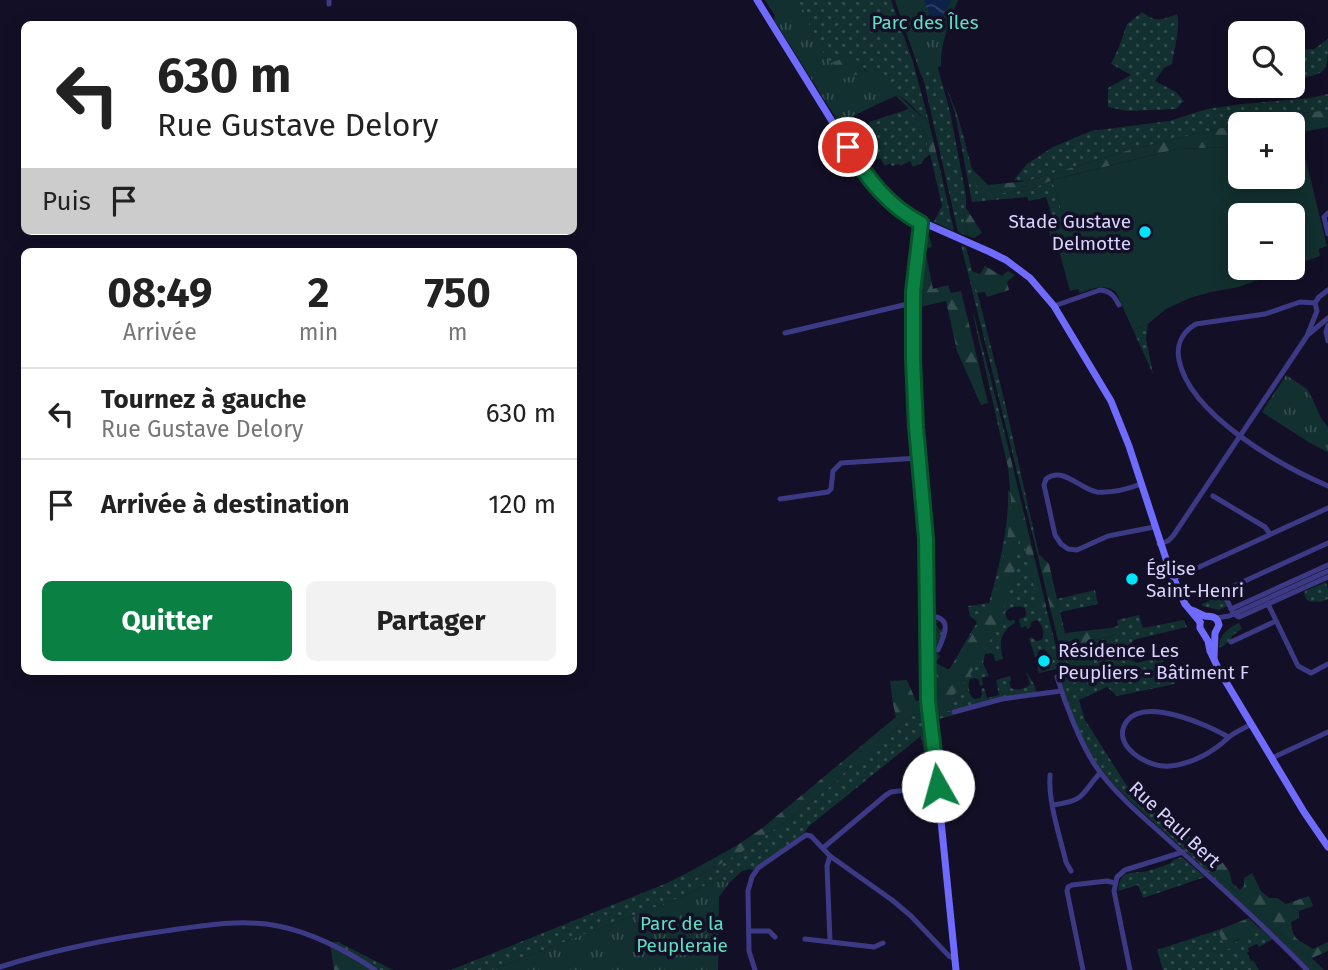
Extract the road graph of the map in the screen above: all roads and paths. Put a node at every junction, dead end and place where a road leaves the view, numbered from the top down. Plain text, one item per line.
1 (757, 0) edge
2 (1328, 213) edge
3 (921, 223) junction
4 (1328, 234) edge
5 (1328, 290) edge
6 (912, 303) junction
7 (1315, 303) junction
8 (1119, 305) dead end
9 (1054, 306) junction
10 (1317, 311) junction
11 (1328, 316) edge
12 (1328, 325) edge
13 (785, 333) dead end
14 (1307, 336) junction
15 (1328, 341) edge
16 (1240, 435) junction
17 (918, 458) junction
18 (1141, 484) junction
19 (1328, 486) edge
20 (1213, 496) dead end
21 (780, 499) dead end
22 (1328, 508) edge
23 (1154, 527) junction
24 (1270, 534) junction
25 (1328, 543) edge
26 (1160, 544) junction
27 (1328, 565) edge
28 (1328, 571) edge
29 (1328, 577) edge
30 (1173, 579) junction
31 (1268, 604) junction
32 (1231, 613) junction
33 (927, 616) junction
34 (1203, 619) junction
35 (1276, 621) junction
36 (1217, 626) junction
37 (1204, 634) junction
38 (1231, 642) dead end
39 (938, 650) dead end
40 (1214, 658) junction
41 (1328, 664) edge
42 (1057, 677) dead end
43 (1061, 691) junction
44 (954, 712) dead end
45 (1251, 724) junction
46 (1328, 732) edge
47 (1228, 737) junction
48 (1272, 758) junction
49 (1100, 773) junction
50 (1050, 775) dead end
51 (938, 786) junction
52 (1053, 805) junction
53 (1328, 847) edge
54 (822, 848) junction
55 (1183, 852) junction
56 (830, 856) junction
57 (1071, 871) dead end
58 (1115, 883) junction
59 (749, 931) junction
60 (775, 937) dead end
61 (804, 939) dead end
62 (830, 941) junction
63 (883, 943) dead end
64 (956, 959) junction
65 (0, 967) edge
66 (374, 970) edge
67 (755, 970) edge
68 (956, 970) edge
69 (1083, 970) edge
70 (1130, 970) edge
71 (1307, 970) edge

1 - 3 main road
2 - 4 street
3 - 6 main road
3 - 9 main road
5 - 7 street
6 - 13 street
6 - 17 main road
7 - 10 street
7 - 16 street
8 - 9 street
9 - 18 main road
10 - 11 street
10 - 14 street
11 - 14 street
12 - 15 street
14 - 16 street
16 - 19 street
16 - 26 street
17 - 21 street
17 - 33 main road
18 - 23 main road
18 - 23 street
20 - 24 street
22 - 24 street
23 - 26 main road
24 - 30 street
25 - 32 street
26 - 30 main road
27 - 32 street
28 - 32 street
29 - 31 street
30 - 34 main road
31 - 32 street
31 - 35 street
32 - 36 street
33 - 39 street
33 - 51 main road
34 - 36 main road
34 - 37 main road
35 - 38 street
35 - 41 street
36 - 37 main road
36 - 40 main road
37 - 40 main road
40 - 45 main road
42 - 43 street, Rue Paul Bert
43 - 44 street
43 - 49 street, Rue Paul Bert
45 - 47 street
45 - 48 main road
46 - 48 street
47 - 47 street
48 - 53 main road
49 - 52 street
49 - 55 street, Rue Paul Bert
50 - 52 street
51 - 54 street
51 - 64 main road
52 - 57 street
54 - 56 street
54 - 59 street
55 - 58 street
55 - 71 street, Rue Paul Bert
56 - 62 street
56 - 64 street
58 - 69 street
58 - 70 street
59 - 60 street
59 - 67 street
61 - 62 street
62 - 63 street
64 - 68 main road
65 - 66 street

